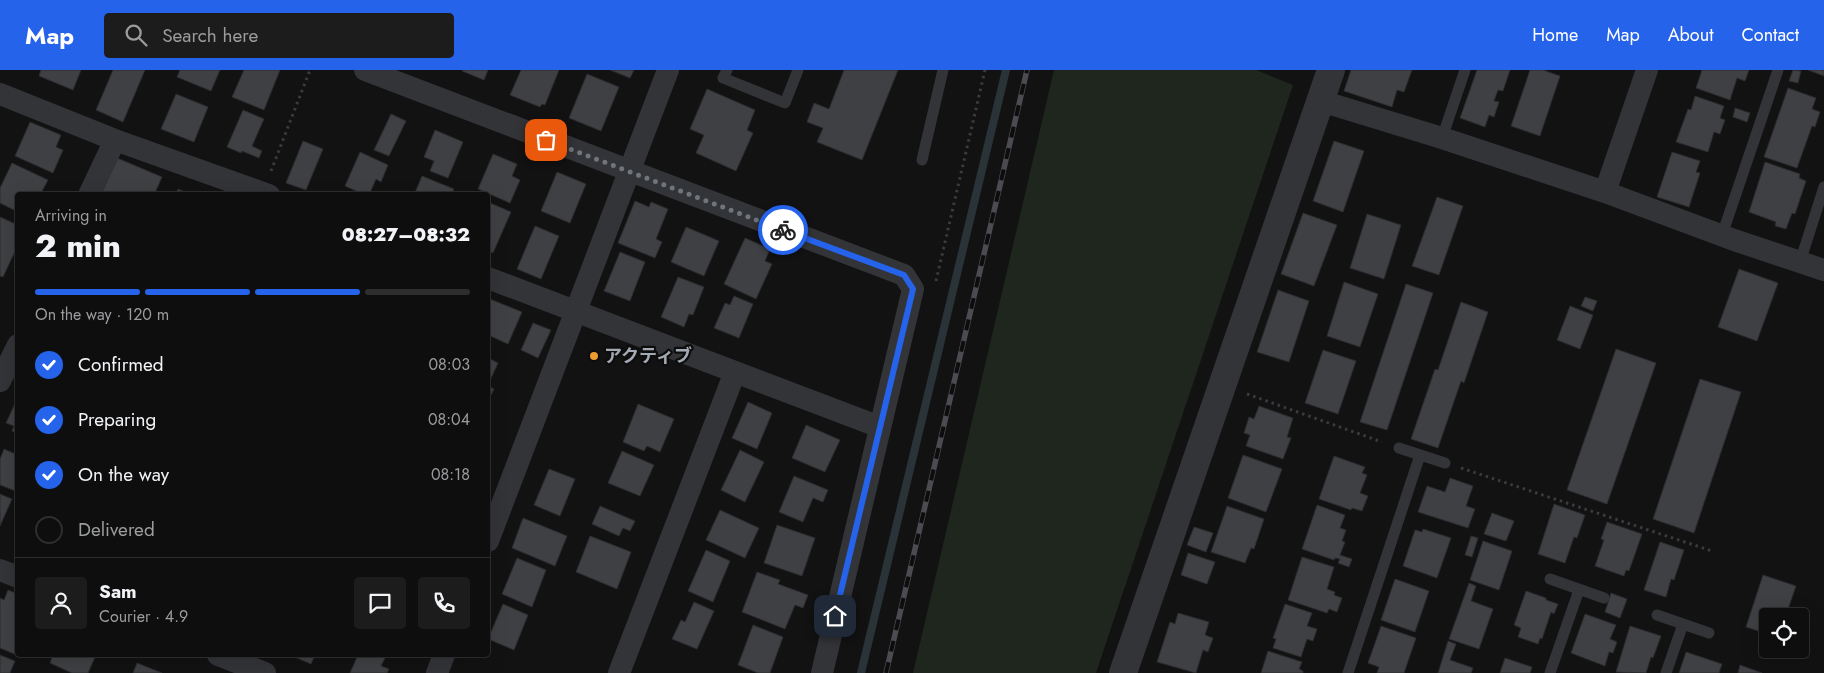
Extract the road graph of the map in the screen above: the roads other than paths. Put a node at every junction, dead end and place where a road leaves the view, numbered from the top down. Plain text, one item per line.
1 (365, 70) edge
2 (668, 70) edge
3 (727, 70) edge
4 (798, 70) edge
5 (943, 70) edge
6 (1331, 70) edge
7 (1465, 70) edge
8 (1647, 70) edge
9 (1778, 70) edge
10 (0, 94) edge
11 (1321, 101) junction
12 (1442, 138) junction
13 (115, 140) junction
14 (922, 160) dead end
15 (630, 172) junction
16 (1824, 187) edge
17 (90, 192) edge
18 (255, 192) edge
19 (1605, 192) junction
20 (1722, 235) junction
21 (1800, 262) junction
22 (1824, 270) edge
23 (490, 279) edge
24 (575, 311) junction
25 (15, 350) edge
26 (735, 372) junction
27 (0, 381) edge
28 (880, 427) junction
29 (1399, 448) road end
30 (1420, 456) junction
31 (1445, 463) road end
32 (490, 536) edge
33 (0, 570) edge
34 (15, 576) edge
35 (1550, 579) dead end
36 (1579, 590) junction
37 (1604, 598) dead end
38 (1657, 615) dead end
39 (1683, 624) junction
40 (1709, 633) dead end
41 (225, 657) edge
42 (443, 657) edge
43 (259, 666) edge
44 (1129, 671) edge
45 (437, 673) edge
46 (619, 673) edge
47 (822, 673) edge
48 (1348, 673) edge
49 (1550, 673) edge
50 (1666, 673) edge

1 - 15 street
2 - 15 street
3 - 4 lane
5 - 14 lane
6 - 11 street
7 - 12 lane
8 - 19 street
9 - 20 lane
10 - 13 street
11 - 12 street
11 - 44 street
12 - 19 street
13 - 17 street
13 - 18 street
15 - 24 street
15 - 28 street
16 - 21 lane
19 - 20 street
20 - 21 street
21 - 22 street
23 - 24 street
24 - 26 street
24 - 32 street
25 - 27 street
26 - 28 street
26 - 46 street
28 - 47 street
29 - 30 lane
30 - 31 lane
30 - 48 lane
33 - 34 street
35 - 36 lane
36 - 37 lane
36 - 49 lane
38 - 39 lane
39 - 40 lane
39 - 50 lane
41 - 43 street
42 - 45 street

